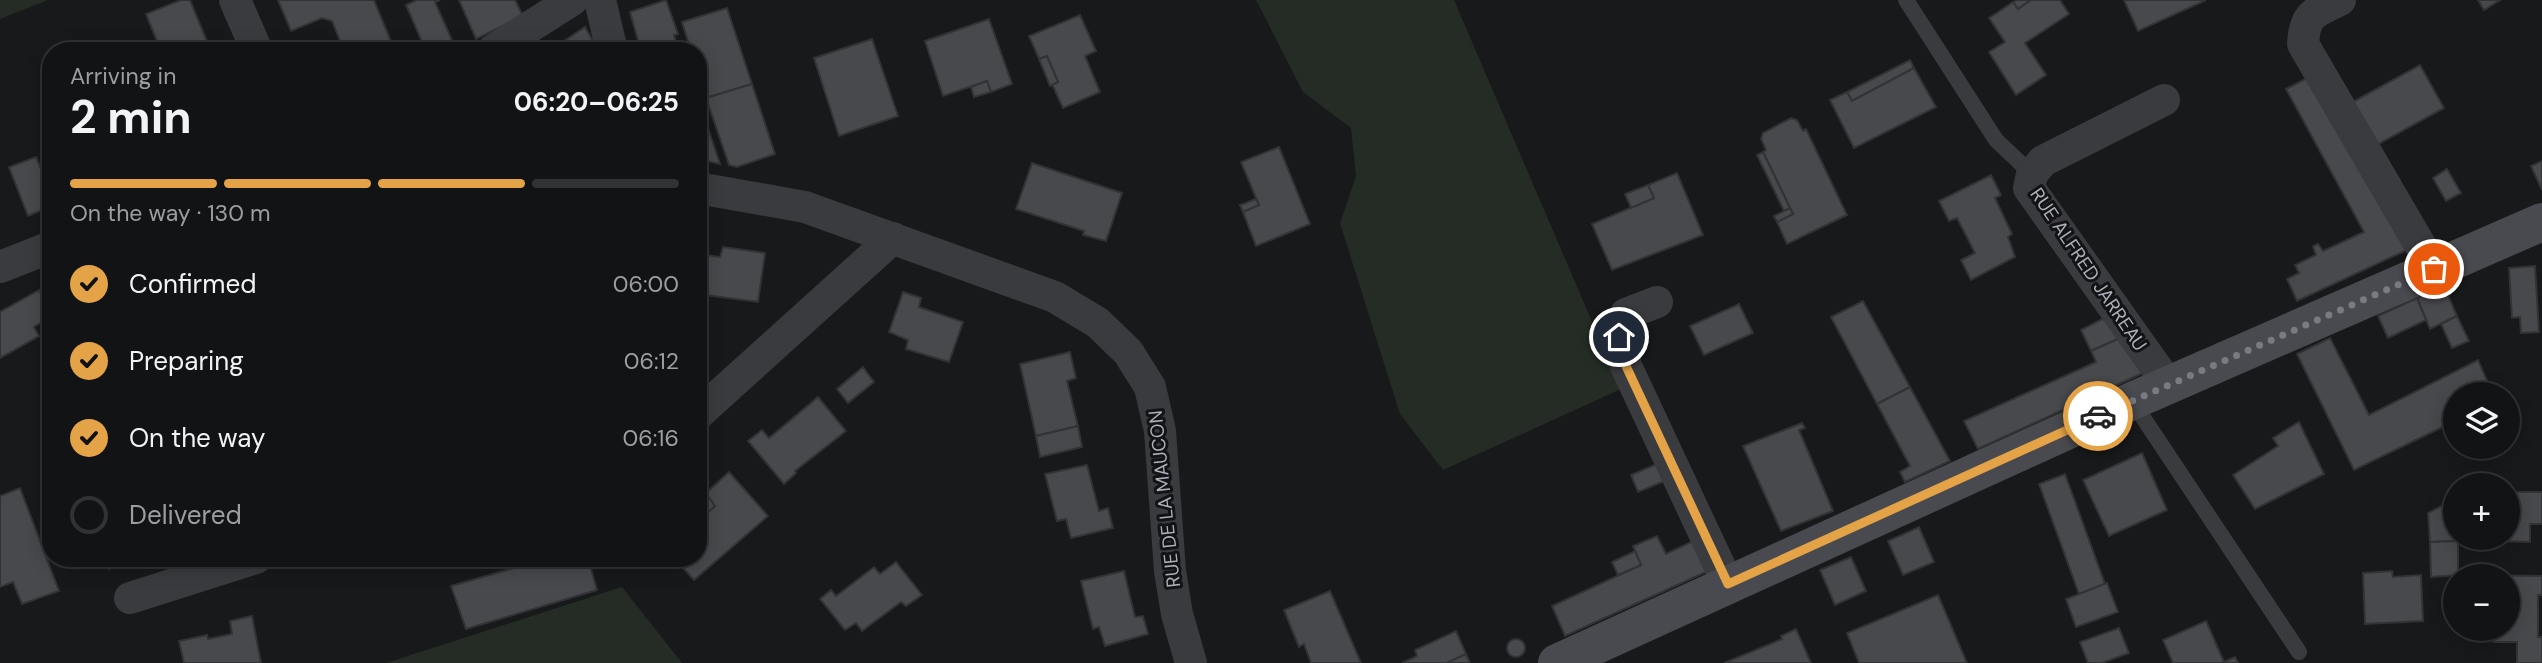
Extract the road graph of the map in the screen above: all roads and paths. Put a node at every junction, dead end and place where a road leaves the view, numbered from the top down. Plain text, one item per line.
1 (235, 0) edge
2 (572, 0) edge
3 (600, 0) edge
4 (1906, 0) edge
5 (2340, 0) edge
6 (253, 42) edge
7 (506, 42) edge
8 (610, 42) edge
9 (2164, 100) dead end
10 (2032, 174) junction
11 (707, 190) edge
12 (2542, 222) edge
13 (893, 238) junction
14 (42, 251) edge
15 (0, 267) edge
16 (2434, 269) junction
17 (1657, 302) dead end
18 (2168, 384) junction
19 (2132, 401) junction
20 (707, 406) edge
21 (228, 567) edge
22 (1728, 584) junction
23 (130, 598) dead end
24 (2299, 652) dead end
25 (1191, 663) edge
26 (1557, 663) edge

1 - 6 street
2 - 7 street
3 - 8 street
4 - 10 lane
5 - 16 street
9 - 10 street, RUE ALFRED JARREAU
10 - 18 street, RUE ALFRED JARREAU
11 - 13 street, RUE DE LA MAUCON
12 - 16 street
13 - 20 street
13 - 25 street, RUE DE LA MAUCON
14 - 15 street
16 - 18 street
17 - 22 street
18 - 19 street
19 - 22 street
19 - 24 lane
21 - 23 street
22 - 26 street

